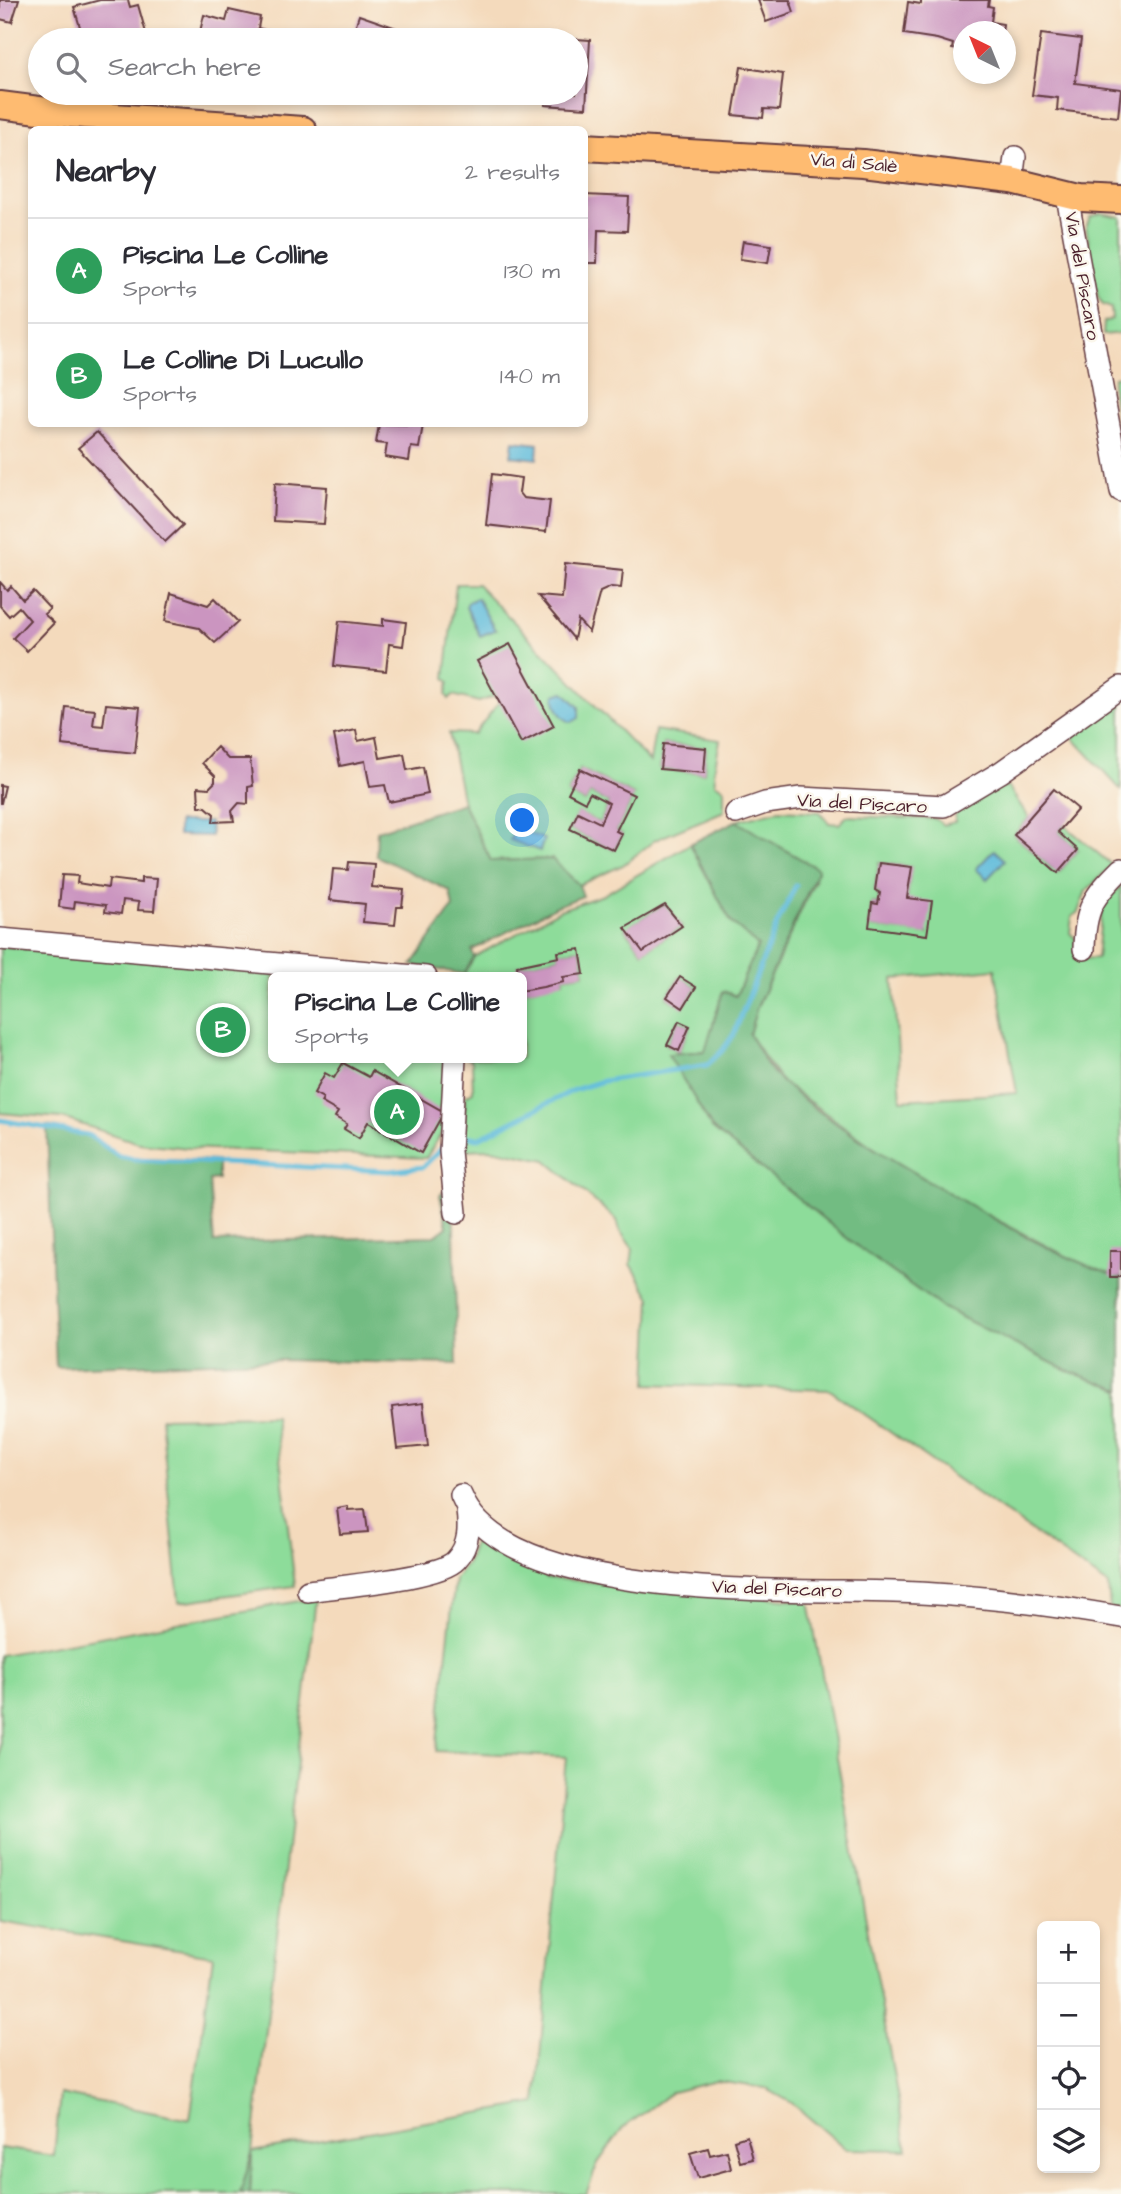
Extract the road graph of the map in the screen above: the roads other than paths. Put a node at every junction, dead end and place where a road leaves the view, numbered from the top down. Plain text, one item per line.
1 (0, 105) edge
2 (245, 126) edge
3 (588, 147) edge
4 (1068, 196) junction
5 (1121, 200) edge
6 (1120, 483) edge
7 (1121, 687) edge
8 (736, 813) dead end
9 (1121, 869) edge
10 (0, 939) edge
11 (1084, 949) dead end
12 (370, 972) edge
13 (457, 1063) edge
14 (456, 1213) dead end
15 (308, 1591) dead end
16 (1121, 1617) edge

1 - 2 main road
3 - 4 main road, Via di Salè
4 - 5 main road, Via di Salè
4 - 6 street, Via del Piscaro
7 - 8 street, Via del Piscaro
9 - 11 street
10 - 12 street
13 - 14 street
15 - 16 street, Via del Piscaro

